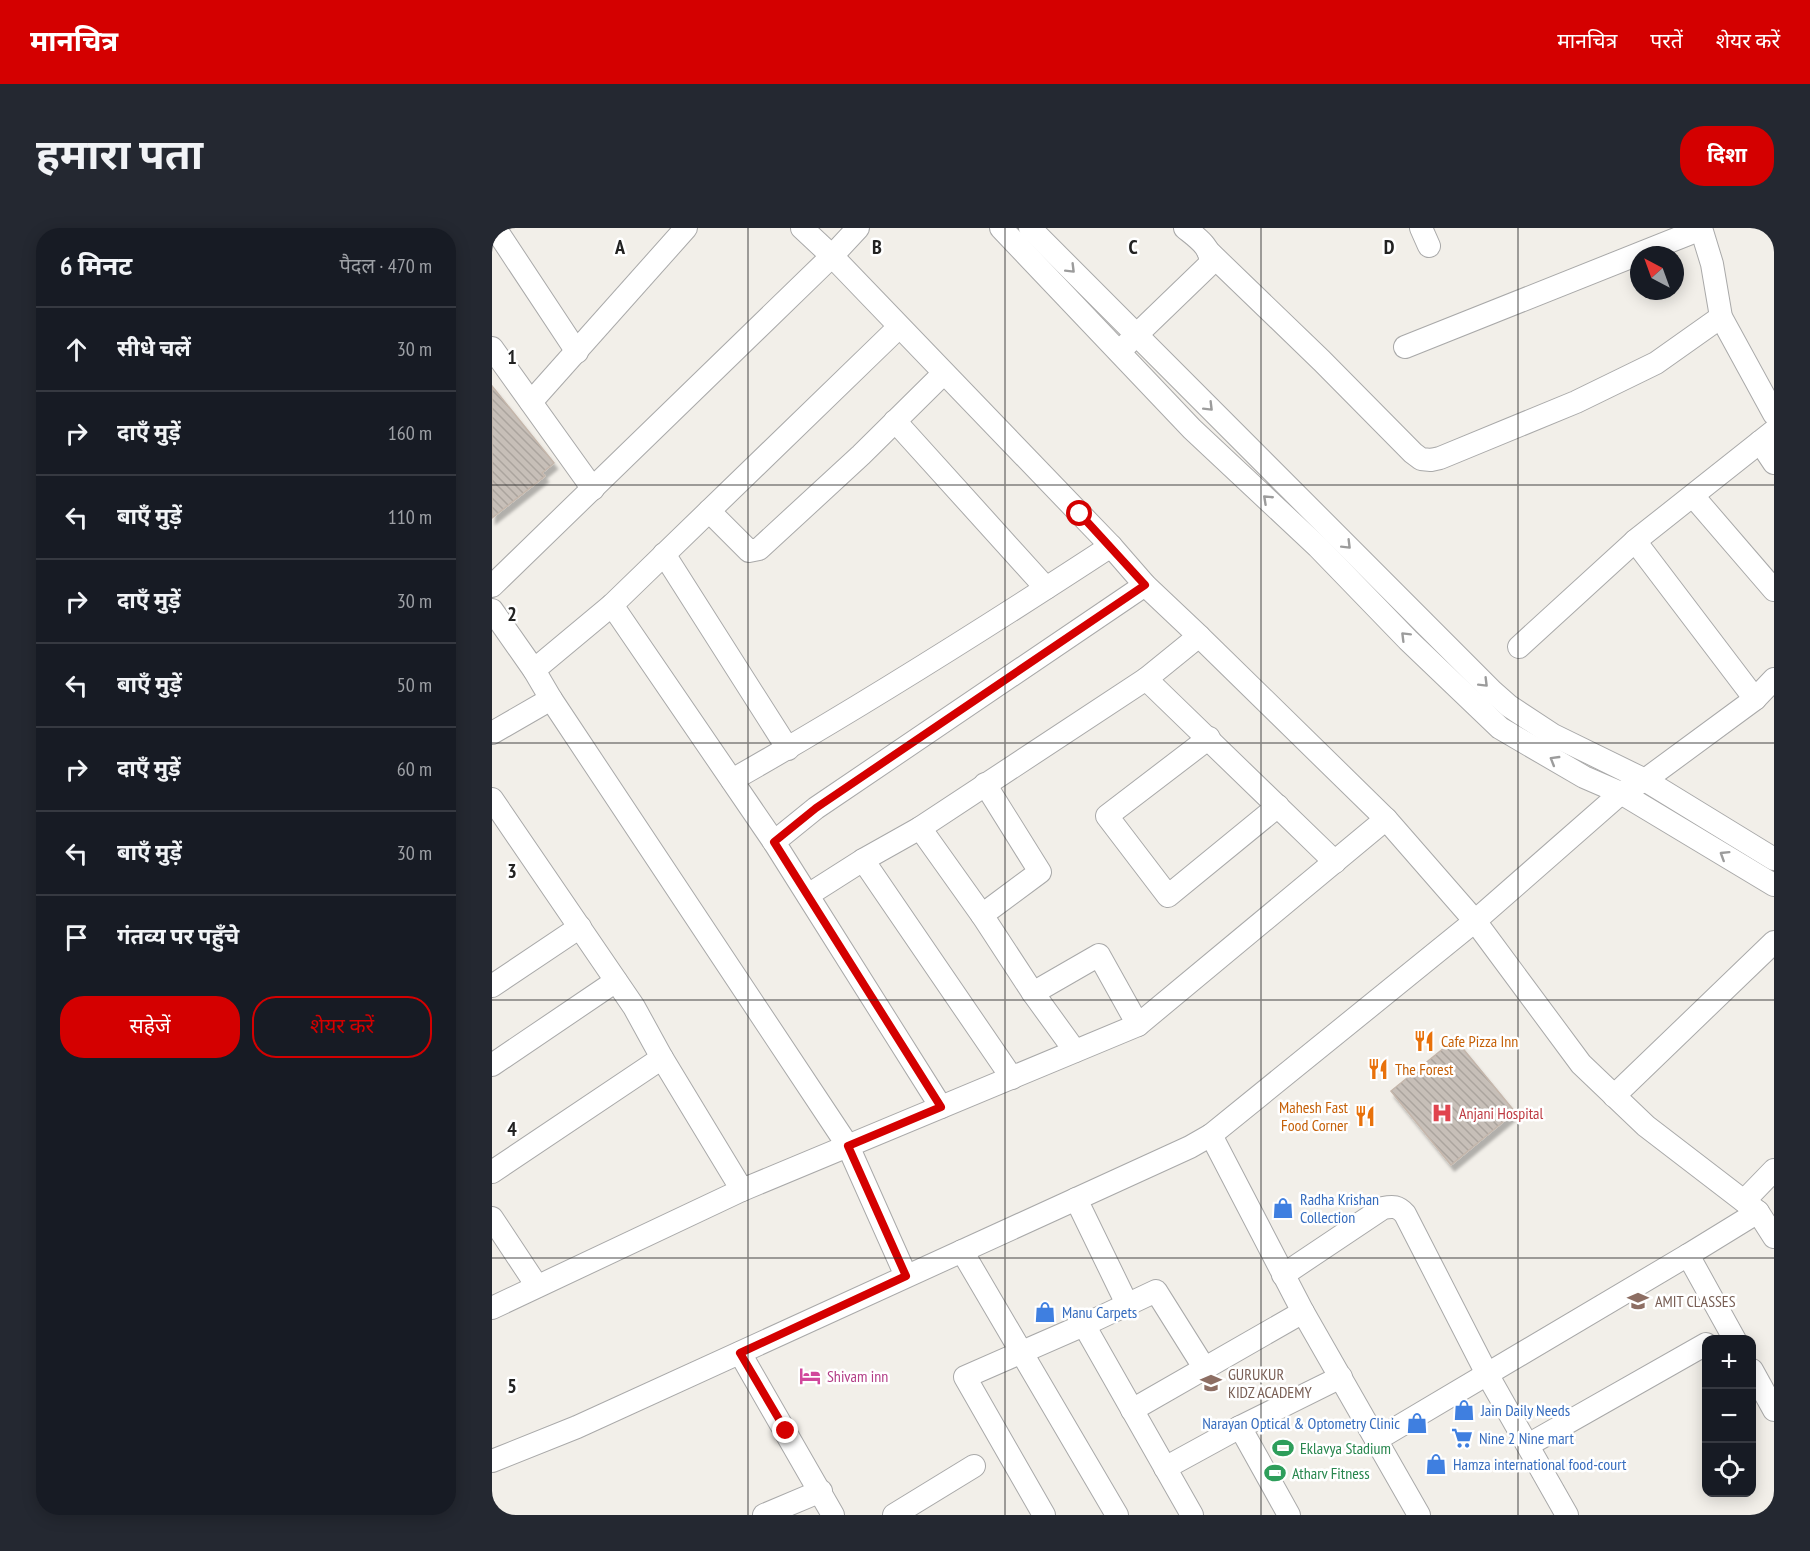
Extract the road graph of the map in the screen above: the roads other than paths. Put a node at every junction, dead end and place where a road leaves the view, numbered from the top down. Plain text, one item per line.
1 (495, 228) edge
2 (686, 228) edge
3 (802, 228) edge
4 (858, 228) edge
5 (1001, 228) edge
6 (1030, 228) edge
7 (1185, 228) edge
8 (1701, 229) edge
9 (1208, 251) junction
10 (832, 256) junction
11 (1721, 317) junction
12 (898, 327) junction
13 (1136, 335) junction
14 (1405, 347) dead end
15 (492, 348) edge
16 (577, 352) junction
17 (1118, 352) junction
18 (943, 374) junction
19 (531, 402) junction
20 (1774, 414) edge
21 (895, 421) junction
22 (1767, 436) edge
23 (1774, 463) edge
24 (593, 489) junction
25 (1693, 496) junction
26 (709, 511) junction
27 (1635, 541) junction
28 (1111, 546) junction
29 (664, 554) junction
30 (1145, 585) junction
31 (492, 586) edge
32 (1046, 588) junction
33 (1774, 590) edge
34 (612, 605) junction
35 (492, 610) edge
36 (1199, 636) junction
37 (1519, 647) dead end
38 (534, 670) junction
39 (1146, 679) junction
40 (1774, 679) edge
41 (551, 699) junction
42 (1755, 699) junction
43 (492, 734) edge
44 (1209, 738) junction
45 (788, 748) junction
46 (732, 780) junction
47 (1645, 780) junction
48 (985, 784) junction
49 (1621, 793) junction
50 (492, 799) edge
51 (1278, 806) junction
52 (1386, 819) junction
53 (920, 828) junction
54 (774, 842) junction
55 (1774, 859) edge
56 (863, 860) junction
57 (1335, 862) junction
58 (1774, 885) edge
59 (808, 895) junction
60 (982, 915) junction
61 (1475, 921) junction
62 (580, 927) junction
63 (1774, 942) edge
64 (616, 981) junction
65 (492, 986) edge
66 (1033, 993) junction
67 (1138, 1025) junction
68 (1075, 1052) junction
69 (662, 1058) junction
70 (492, 1065) edge
71 (1012, 1078) junction
72 (1614, 1096) junction
73 (941, 1107) junction
74 (1211, 1135) junction
75 (848, 1146) junction
76 (1774, 1170) edge
77 (492, 1172) edge
78 (742, 1190) junction
79 (1076, 1199) junction
80 (1751, 1207) junction
81 (492, 1218) edge
82 (1774, 1237) edge
83 (962, 1251) junction
84 (1688, 1256) junction
85 (1283, 1275) junction
86 (906, 1276) junction
87 (537, 1286) junction
88 (1127, 1305) junction
89 (492, 1308) edge
90 (1303, 1312) junction
91 (1084, 1325) junction
92 (1725, 1335) edge
93 (1702, 1347) edge
94 (1022, 1352) junction
95 (740, 1353) junction
96 (1205, 1369) junction
97 (1488, 1374) junction
98 (1341, 1377) junction
99 (1756, 1377) edge
100 (1132, 1410) junction
101 (1774, 1410) edge
102 (1240, 1427) junction
103 (1376, 1440) junction
104 (1528, 1445) junction
105 (492, 1461) edge
106 (974, 1466) dead end
107 (1165, 1468) junction
108 (820, 1491) junction
109 (1279, 1512) edge
110 (1042, 1514) edge
111 (764, 1515) edge
112 (833, 1515) edge
113 (894, 1515) edge
114 (1117, 1515) edge
115 (1192, 1515) edge
116 (1419, 1515) edge
117 (1568, 1515) edge

1 - 16 street
2 - 16 street
3 - 10 street
4 - 10 street
5 - 17 street
6 -> 13 street
7 - 9 street
8 - 11 street
8 - 14 street
9 - 11 street
9 - 13 street
10 - 12 street
10 - 24 street
11 - 20 street
12 - 18 street
12 - 26 street
13 - 17 street
13 -> 47 street
15 - 19 street
16 - 19 street
49 -> 17 street
18 - 21 street
18 - 28 street
19 - 24 street
21 - 26 street
21 - 32 street
22 - 23 street
22 - 25 street
24 - 31 street
25 - 27 street
25 - 33 street
26 - 29 street
27 - 37 street
27 - 42 street
28 - 30 street
28 - 32 street
29 - 34 street
29 - 45 street
30 - 36 street
30 - 54 street
32 - 45 street
34 - 38 street
34 - 46 street
35 - 38 street
36 - 39 street
36 - 52 street
38 - 41 street
39 - 44 street
39 - 48 street
40 - 42 street
41 - 43 street
41 - 75 street
42 - 47 street
44 - 51 street
44 - 51 street
45 - 46 street
46 - 54 street
47 - 49 street
47 - 55 street
48 - 53 street
48 - 60 street
58 -> 49 street
49 - 61 street
50 - 62 street
51 - 57 street
52 - 57 street
52 - 61 street
53 - 56 street
53 - 60 street
54 - 59 street
56 - 59 street
56 - 71 street
57 - 67 street
59 - 73 street
60 - 66 street
61 - 72 street
61 - 74 street
62 - 64 street
62 - 65 street
63 - 72 street
64 - 69 street
64 - 70 street
66 - 67 street
66 - 68 street
67 - 68 street
68 - 71 street
69 - 77 street
69 - 78 street
71 - 73 street
72 - 80 street
73 - 75 street
74 - 79 street
74 - 85 street
75 - 78 street
75 - 86 street
76 - 80 street
78 - 87 street
79 - 83 street
79 - 88 street
80 - 82 street
80 - 84 street
81 - 87 street
83 - 86 street
83 - 94 street
84 - 92 street
84 - 97 street
85 - 90 street
85 - 97 street
86 - 95 street
87 - 89 street
88 - 91 street
88 - 96 street
90 - 96 street
90 - 98 street
91 - 94 street
91 - 100 street
93 - 104 street
94 - 110 street
94 - 114 street
95 - 105 street
95 - 108 street
96 - 100 street
97 - 103 street
97 - 104 street
98 - 102 street
98 - 103 street
99 - 101 street
100 - 107 street
102 - 107 street
102 - 109 street
103 - 116 street
104 - 117 street
106 - 113 street
107 - 115 street
108 - 111 street
108 - 112 street

